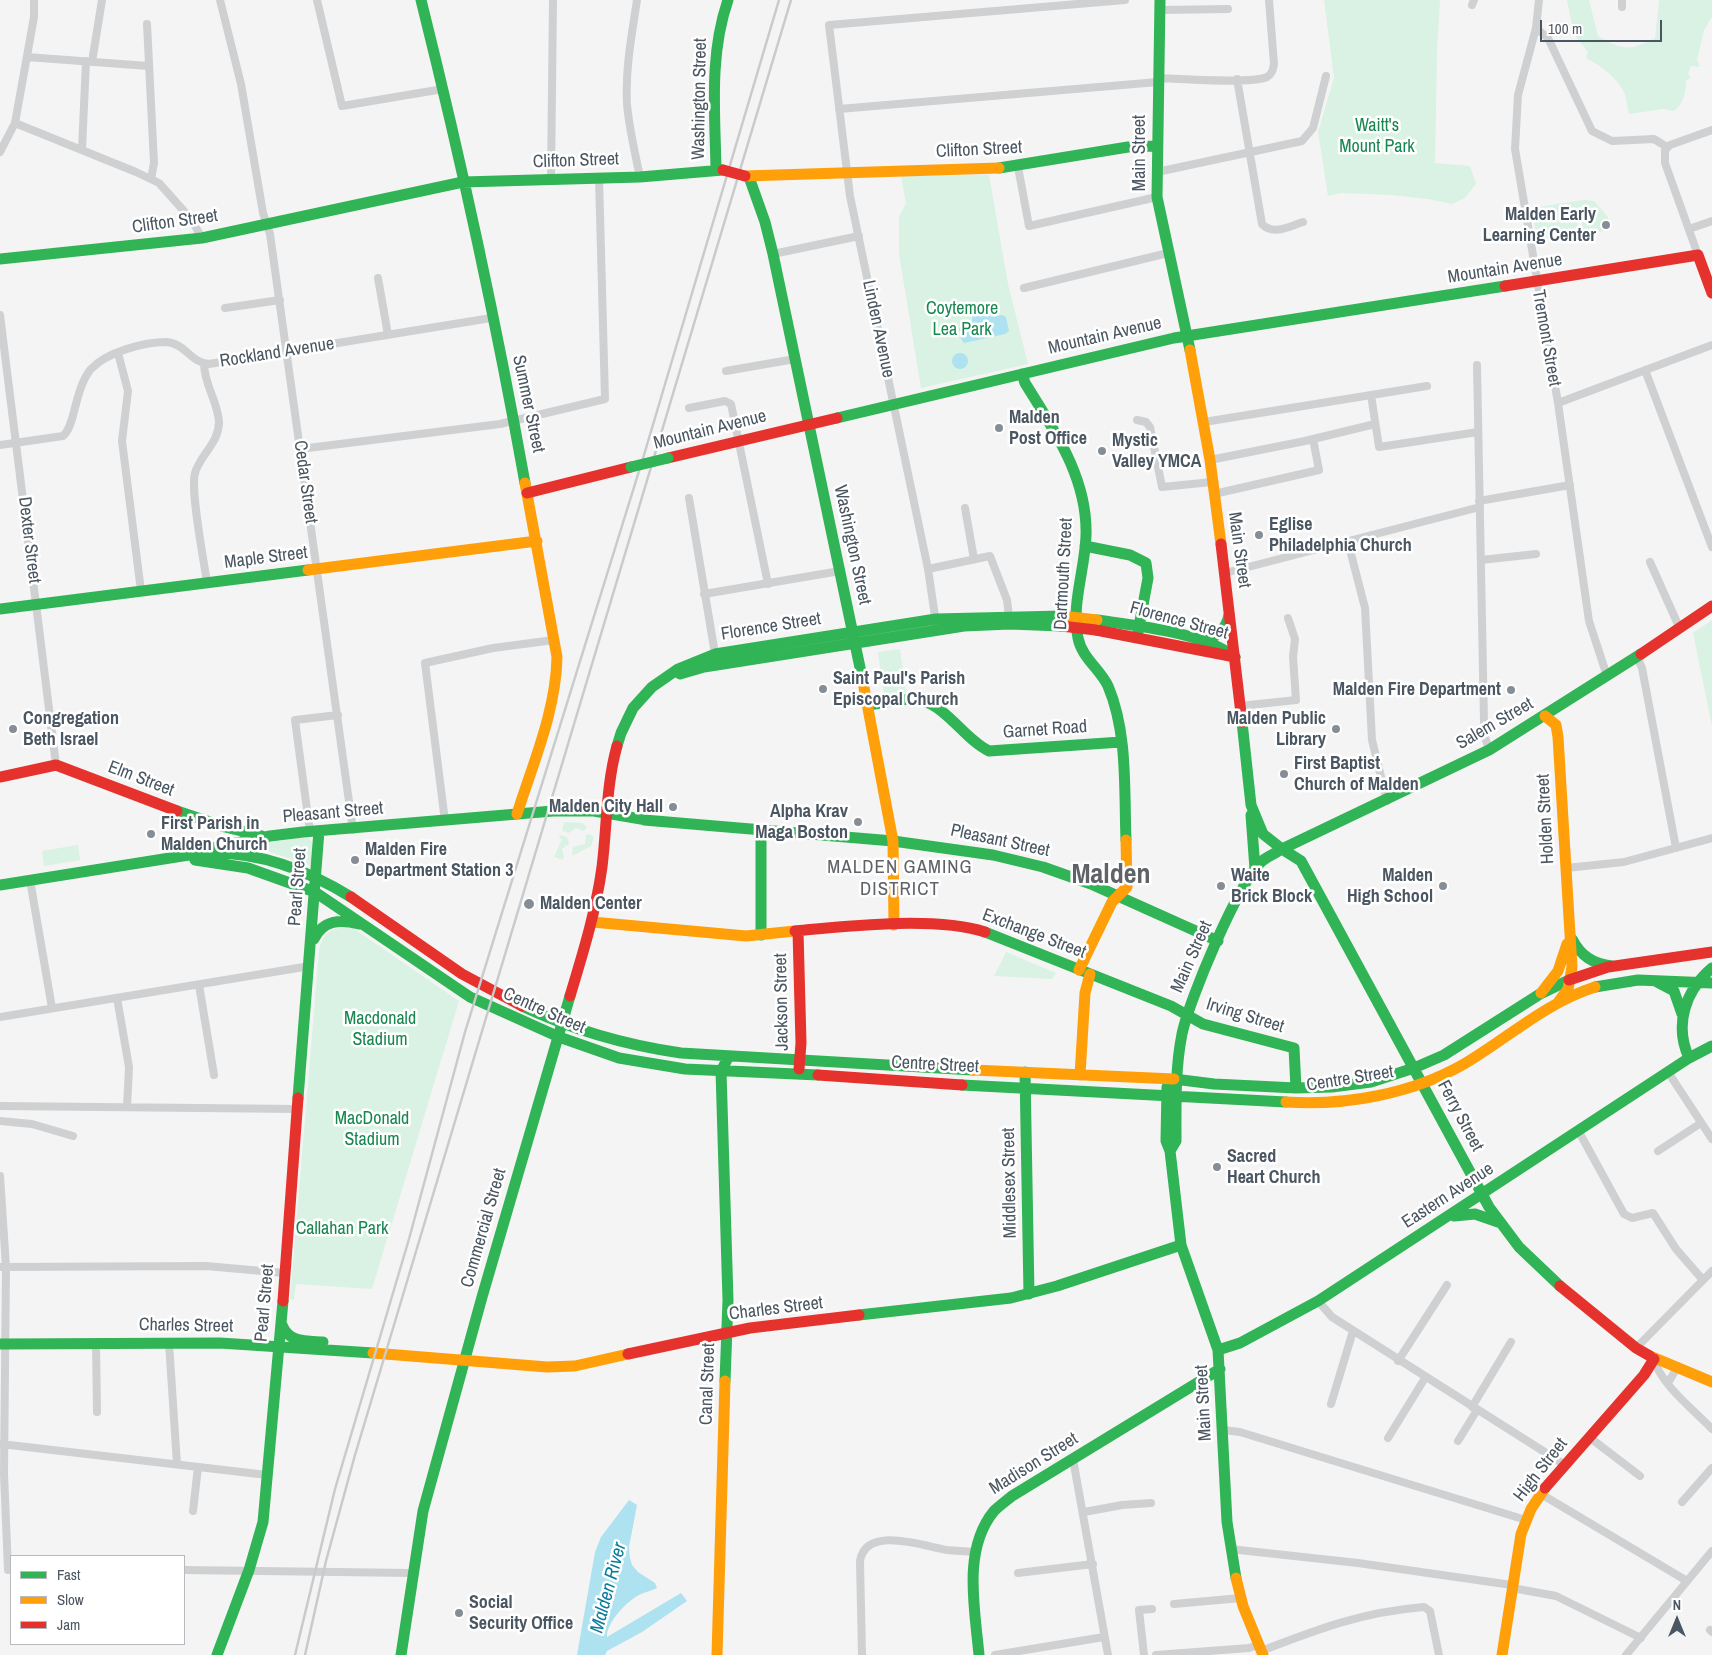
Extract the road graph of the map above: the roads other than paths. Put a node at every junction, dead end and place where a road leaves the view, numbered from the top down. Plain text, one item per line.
1 (34, 0) edge
2 (102, 0) edge
3 (220, 0) edge
4 (317, 0) edge
5 (424, 0) edge
6 (552, 0) edge
7 (637, 0) edge
8 (728, 0) edge
9 (1125, 0) edge
10 (1269, 0) edge
11 (1539, 0) edge
12 (1160, 5) edge
13 (1228, 9) dead end
14 (147, 24) dead end
15 (1536, 28) junction
16 (27, 57) junction
17 (89, 61) junction
18 (148, 66) junction
19 (1326, 76) dead end
20 (1158, 80) junction
21 (1237, 80) junction
22 (443, 89) junction
23 (839, 109) junction
24 (14, 123) junction
25 (1712, 130) edge
26 (1157, 146) junction
27 (1667, 147) junction
28 (82, 150) junction
29 (0, 152) edge
30 (1249, 154) junction
31 (1018, 167) junction
32 (720, 169) junction
33 (846, 172) junction
34 (1157, 172) junction
35 (747, 176) junction
36 (640, 177) junction
37 (599, 178) junction
38 (151, 179) junction
39 (551, 179) junction
40 (463, 182) junction
41 (1157, 197) junction
42 (1712, 221) edge
43 (1303, 222) dead end
44 (267, 224) junction
45 (1688, 229) junction
46 (859, 236) junction
47 (202, 238) junction
48 (1168, 253) junction
49 (773, 254) junction
50 (1698, 255) junction
51 (0, 259) edge
52 (378, 278) dead end
53 (1536, 282) junction
54 (1024, 288) dead end
55 (1712, 293) edge
56 (280, 300) junction
57 (225, 308) dead end
58 (0, 315) edge
59 (491, 318) junction
60 (388, 335) junction
61 (1187, 336) junction
62 (1712, 344) edge
63 (287, 352) junction
64 (118, 354) junction
65 (795, 359) junction
66 (204, 364) junction
67 (1477, 365) dead end
68 (1645, 370) junction
69 (726, 371) dead end
70 (1022, 374) junction
71 (1427, 386) dead end
72 (1371, 396) junction
73 (1558, 402) junction
74 (894, 404) junction
75 (689, 408) dead end
76 (514, 420) junction
77 (1137, 420) dead end
78 (1204, 422) junction
79 (809, 424) junction
80 (1375, 424) junction
81 (1478, 432) junction
82 (1313, 439) junction
83 (738, 441) junction
84 (17, 442) junction
85 (0, 445) edge
86 (300, 449) junction
87 (1210, 460) junction
88 (1570, 485) junction
89 (1213, 488) junction
90 (528, 493) junction
91 (689, 498) dead end
92 (1479, 504) junction
93 (964, 508) dead end
94 (537, 541) junction
95 (1348, 542) junction
96 (1085, 546) junction
97 (1712, 546) edge
98 (1536, 554) dead end
99 (974, 559) junction
100 (1481, 560) junction
101 (1650, 562) dead end
102 (318, 569) junction
103 (928, 569) junction
104 (840, 571) junction
105 (1225, 573) junction
106 (207, 583) junction
107 (768, 584) junction
108 (141, 591) junction
109 (704, 594) junction
110 (37, 605) junction
111 (1712, 606) edge
112 (1230, 607) junction
113 (0, 610) edge
114 (1009, 616) junction
115 (1288, 618) dead end
116 (1062, 621) junction
117 (936, 624) junction
118 (1680, 628) junction
119 (1138, 632) junction
120 (854, 637) junction
121 (554, 640) junction
122 (1202, 643) junction
123 (744, 648) junction
124 (715, 654) junction
125 (1235, 657) junction
126 (1637, 657) junction
127 (746, 661) junction
128 (1607, 676) junction
129 (641, 700) junction
130 (869, 705) junction
131 (1240, 706) junction
132 (338, 715) junction
133 (1545, 716) junction
134 (1121, 742) junction
135 (1489, 750) junction
136 (56, 765) junction
137 (0, 776) edge
138 (1387, 800) junction
139 (1251, 805) junction
140 (607, 812) junction
141 (514, 815) junction
142 (444, 821) junction
143 (353, 830) junction
144 (314, 831) junction
145 (761, 831) junction
146 (270, 836) junction
147 (1712, 838) edge
148 (893, 841) junction
149 (1676, 848) junction
150 (1282, 849) junction
151 (191, 853) junction
152 (178, 858) junction
153 (1566, 868) junction
154 (1255, 869) junction
155 (317, 877) junction
156 (0, 885) edge
157 (31, 885) junction
158 (315, 892) junction
159 (1118, 896) junction
160 (592, 922) junction
161 (894, 925) junction
162 (1569, 925) junction
163 (364, 926) junction
164 (798, 930) junction
165 (761, 935) junction
166 (1218, 941) junction
167 (312, 946) junction
168 (1712, 952) edge
169 (310, 966) junction
170 (1618, 966) junction
171 (1712, 968) edge
172 (1085, 972) junction
173 (1572, 978) junction
174 (1651, 979) junction
175 (1698, 982) junction
176 (1712, 983) edge
177 (199, 985) junction
178 (1540, 994) junction
179 (117, 998) junction
180 (1559, 1001) junction
181 (52, 1008) junction
182 (1682, 1014) junction
183 (1187, 1015) junction
184 (0, 1017) edge
185 (563, 1024) junction
186 (559, 1038) junction
187 (1712, 1046) edge
188 (729, 1056) junction
189 (1689, 1058) junction
190 (800, 1060) junction
191 (1414, 1068) junction
192 (721, 1071) junction
193 (1025, 1072) junction
194 (1668, 1072) junction
195 (799, 1073) junction
196 (214, 1075) dead end
197 (1080, 1075) junction
198 (1173, 1079) junction
199 (1422, 1082) junction
200 (1024, 1087) junction
201 (1296, 1088) junction
202 (1172, 1096) junction
203 (0, 1106) edge
204 (127, 1107) junction
205 (298, 1108) junction
206 (0, 1121) edge
207 (1701, 1123) junction
208 (1578, 1130) junction
209 (73, 1136) dead end
210 (1712, 1139) edge
211 (1658, 1151) dead end
212 (0, 1176) edge
213 (1, 1194) edge
214 (1483, 1195) junction
215 (1449, 1217) junction
216 (1498, 1222) junction
217 (1181, 1246) junction
218 (3, 1267) edge
219 (1712, 1271) edge
220 (285, 1273) junction
221 (1703, 1280) junction
222 (1446, 1285) dead end
223 (1029, 1294) junction
224 (1318, 1301) junction
225 (282, 1320) junction
226 (1353, 1331) junction
227 (727, 1332) junction
228 (1512, 1342) dead end
229 (96, 1343) junction
230 (169, 1343) junction
231 (2, 1344) edge
232 (279, 1347) junction
233 (1636, 1348) junction
234 (1218, 1350) junction
235 (371, 1352) junction
236 (1654, 1359) junction
237 (465, 1361) junction
238 (1398, 1361) junction
239 (1678, 1366) junction
240 (1220, 1369) junction
241 (1425, 1378) junction
242 (1712, 1382) edge
243 (1668, 1383) junction
244 (1331, 1404) dead end
245 (1474, 1409) junction
246 (96, 1412) dead end
247 (1712, 1429) edge
248 (1223, 1430) junction
249 (1589, 1437) junction
250 (1388, 1438) dead end
251 (1458, 1441) dead end
252 (2, 1444) edge
253 (1073, 1459) junction
254 (177, 1464) junction
255 (1565, 1465) junction
256 (198, 1467) junction
257 (1712, 1468) edge
258 (267, 1475) junction
259 (1640, 1476) dead end
260 (1541, 1494) junction
261 (1682, 1502) dead end
262 (1150, 1503) dead end
263 (193, 1511) dead end
264 (1084, 1512) junction
265 (1526, 1520) junction
266 (1230, 1549) junction
267 (1712, 1551) edge
268 (974, 1552) junction
269 (1093, 1564) junction
270 (7, 1570) edge
271 (185, 1570) edge
272 (249, 1570) junction
273 (412, 1573) junction
274 (1018, 1573) dead end
275 (1687, 1581) junction
276 (1512, 1587) junction
277 (1241, 1598) junction
278 (1174, 1604) dead end
279 (1152, 1609) dead end
280 (1104, 1637) junction
281 (1640, 1638) junction
282 (1261, 1650) edge
283 (217, 1655) edge
284 (401, 1655) edge
285 (716, 1655) edge
286 (862, 1655) edge
287 (979, 1655) edge
288 (995, 1655) edge
289 (1108, 1655) edge
290 (1144, 1655) edge
291 (1156, 1655) edge
292 (1439, 1655) edge
293 (1502, 1655) edge
294 (1626, 1655) edge

1 - 16 street
2 - 17 street
3 - 44 street, Cedar Street
4 - 22 street
5 - 22 street, Summer Street
6 - 39 street
7 - 36 street
8 - 32 street, Washington Street
9 - 23 street, Linden Avenue
10 - 21 street
11 - 15 street, Tremont Street
12 - 13 street
12 - 20 street, Main Street
14 - 18 street
15 - 27 street
15 - 53 street, Tremont Street
16 - 17 street
16 - 24 street
17 - 18 street
17 - 28 street
18 - 38 street
19 - 30 street
20 - 21 street
20 - 23 street
20 - 26 street, Main Street
21 - 30 street
22 - 40 street, Summer Street
23 - 33 street, Linden Avenue
24 - 28 street
24 - 29 street
25 - 27 street
26 - 31 street, Clifton Street
26 - 34 street, Main Street
27 - 45 street
28 - 38 street
30 - 34 street
30 - 43 street
31 - 33 street, Clifton Street
31 - 41 street
32 - 35 street, Clifton Street, bridge
32 - 36 street, Clifton Street
33 - 35 street, Clifton Street
33 - 46 street, Linden Avenue
34 - 41 street, Main Street
35 - 49 street, Washington Street
36 - 37 street, Clifton Street
37 - 39 street, Clifton Street
37 - 76 street
38 - 47 street
39 - 40 street, Clifton Street
40 - 44 street, Clifton Street
40 - 59 street, Summer Street
41 - 48 street, Main Street
42 - 45 street
44 - 47 street, Clifton Street
44 - 56 street, Cedar Street
45 - 50 street
46 - 49 street
46 - 74 street, Linden Avenue
47 - 51 street, Clifton Street
48 - 54 street
48 - 61 street, Main Street
49 - 65 street, Washington Street
50 - 53 street, Mountain Avenue
50 - 55 street
52 - 60 street
53 - 61 street, Mountain Avenue
53 - 73 street, Tremont Street
56 - 57 street
56 - 63 street, Cedar Street
58 - 84 street, Dexter Street
59 - 60 street, Rockland Avenue
59 - 76 street, Summer Street
60 - 63 street, Rockland Avenue
61 - 70 street, Mountain Avenue
61 - 78 street, Main Street
62 - 68 street
63 - 66 street, Rockland Avenue
63 - 86 street, Cedar Street
64 - 66 street, Rockland Avenue
64 - 84 street, Rockland Avenue
64 - 108 street
65 - 69 street
65 - 79 street, Washington Street
66 - 106 street
67 - 81 street
68 - 73 street
68 - 97 street
70 - 74 street, Mountain Avenue
70 - 96 street, Dartmouth Street
71 - 72 street
72 - 78 street
72 - 80 street
73 - 88 street, Tremont Street
74 - 79 street, Mountain Avenue
74 - 103 street, Linden Avenue
75 - 83 street
76 - 86 street
76 - 90 street, Summer Street
77 - 89 street
78 - 87 street, Main Street
79 - 83 street, Mountain Avenue
79 - 104 street, Washington Street
80 - 81 street
80 - 82 street
81 - 92 street
82 - 87 street
82 - 89 street
83 - 90 street, Mountain Avenue, bridge
83 - 107 street
84 - 85 street, Rockland Avenue
84 - 110 street, Dexter Street
86 - 102 street, Cedar Street
87 - 89 street, Main Street
88 - 92 street
88 - 128 street, Tremont Street
89 - 105 street, Main Street
90 - 94 street, Summer Street
91 - 109 street
92 - 95 street
92 - 100 street
93 - 99 street
94 - 102 street, Maple Street
94 - 121 street, Summer Street
95 - 105 street
95 - 138 street
96 - 119 street
96 - 134 street, Dartmouth Street
98 - 100 street
99 - 103 street
99 - 114 street
100 - 135 street
101 - 118 street
102 - 106 street, Maple Street
102 - 132 street, Cedar Street
103 - 117 street, Linden Avenue
104 - 107 street
104 - 120 street, Washington Street
105 - 112 street, Main Street
106 - 108 street, Maple Street
107 - 109 street
108 - 110 street, Maple Street
109 - 124 street
110 - 113 street, Maple Street
110 - 136 street, Dexter Street
111 - 118 street, Salem Street
112 - 122 street
112 - 125 street, Main Street
114 - 116 street, Florence Street
114 - 117 street, Florence Street
115 - 131 street
116 - 117 street, Florence Street
116 - 119 street, Florence Street, bridge
117 - 120 street, Florence Street
118 - 126 street, Salem Street
119 - 122 street, Florence Street
119 - 125 street, Florence Street
120 - 123 street, Florence Street
120 - 127 street, Florence Street
120 - 130 street, Washington Street
121 - 141 street, Summer Street
121 - 142 street
122 - 125 street, Florence Street
123 - 124 street, Florence Street
123 - 127 street
124 - 129 street, Florence Street
125 - 131 street, Main Street
126 - 128 street, Salem Street
126 - 149 street
127 - 129 street, Florence Street
128 - 133 street, Salem Street
129 - 140 street, Florence Street
130 - 134 street, Garnet Road
130 - 148 street, Washington Street
131 - 139 street, Main Street
132 - 143 street, Cedar Street
132 - 144 street
133 - 135 street, Salem Street
133 - 153 street, Holden Street
134 - 159 street, Dartmouth Street
135 - 138 street, Salem Street
136 - 137 street
136 - 146 street, Elm Street
138 - 150 street, Salem Street
139 - 150 street, Main Street
139 - 154 street
140 - 141 street, Pleasant Street
140 - 145 street, Pleasant Street
140 - 160 street, Commercial Street
141 - 142 street, Pleasant Street
142 - 143 street, Pleasant Street
143 - 144 street, Pleasant Street
144 - 146 street, Pleasant Street
144 - 155 street, Pearl Street
145 - 148 street, Pleasant Street
145 - 165 street
146 - 151 street, Pleasant Street
147 - 149 street
148 - 159 street, Pleasant Street
148 - 161 street, Washington Street
149 - 153 street
150 - 154 street, Main Street
150 - 191 street, Ferry Street
151 - 152 street, Pleasant Street
151 - 155 street, Centre Street
152 - 157 street, Pleasant Street
152 - 158 street, Centre Street
153 - 162 street, Holden Street
154 - 166 street, Main Street
155 - 158 street, Pearl Street
155 - 185 street, Centre Street
156 - 157 street, Pleasant Street
157 - 181 street
158 - 163 street, Centre Street
158 - 167 street, Pearl Street
159 - 166 street, Pleasant Street
159 - 172 street
160 - 165 street, Exchange Street
160 - 185 street, Commercial Street
161 - 164 street, Exchange Street
161 - 172 street, Exchange Street
162 - 170 street
162 - 173 street, Holden Street
162 - 178 street, Holden Street
163 - 167 street, Pearl Street
163 - 186 street, Centre Street
164 - 165 street, Exchange Street
164 - 190 street, Jackson Street
166 - 183 street, Main Street
167 - 169 street, Pearl Street
168 - 170 street, Centre Street
169 - 177 street
169 - 205 street, Pearl Street
170 - 173 street, Centre Street
171 - 175 street
172 - 183 street, Exchange Street
172 - 197 street
173 - 178 street, Centre Street
173 - 180 street
174 - 175 street, Centre Street
174 - 180 street, Centre Street
174 - 182 street
175 - 176 street, Centre Street
175 - 182 street
177 - 179 street
177 - 196 street
178 - 191 street, Centre Street
179 - 181 street
179 - 204 street
180 - 199 street, Centre Street
181 - 184 street
182 - 189 street
183 - 198 street, Main Street
183 - 201 street, Irving Street
185 - 186 street, Commercial Street
185 - 188 street, Centre Street
186 - 192 street, Centre Street
186 - 237 street, Commercial Street
187 - 189 street, Eastern Avenue
188 - 190 street, Centre Street
188 - 192 street, Canal Street
189 - 194 street, Eastern Avenue
190 - 193 street, Centre Street
190 - 195 street, Jackson Street
191 - 199 street, Ferry Street
191 - 201 street, Centre Street
192 - 195 street, Centre Street
192 - 227 street, Canal Street
193 - 197 street, Centre Street
193 - 200 street, Middlesex Street
194 - 207 street
194 - 208 street, Eastern Avenue
195 - 200 street, Centre Street
197 - 198 street, Centre Street
198 - 201 street, Centre Street
198 - 202 street, Main Street
199 - 202 street, Centre Street
199 - 214 street, Ferry Street
200 - 202 street, Centre Street
200 - 223 street, Middlesex Street
202 - 217 street, Main Street
203 - 204 street
204 - 205 street
205 - 220 street, Pearl Street
206 - 209 street
207 - 210 street
207 - 211 street
208 - 214 street, Eastern Avenue
208 - 221 street
212 - 213 street
213 - 218 street
214 - 215 street, Eastern Avenue
214 - 216 street, Ferry Street
215 - 216 street
215 - 224 street, Eastern Avenue
216 - 233 street, Ferry Street
217 - 223 street, Charles Street
217 - 234 street, Main Street
218 - 220 street
218 - 231 street
219 - 221 street
220 - 225 street, Pearl Street
221 - 233 street
222 - 238 street
223 - 227 street, Charles Street
224 - 226 street
224 - 234 street, Eastern Avenue
225 - 232 street, Pearl Street
225 - 235 street, Charles Street
226 - 238 street
226 - 244 street
227 - 237 street, Charles Street
227 - 285 street, Canal Street
228 - 245 street
229 - 230 street, Charles Street
229 - 231 street, Charles Street
229 - 246 street
230 - 232 street, Charles Street
230 - 254 street
231 - 252 street
232 - 235 street, Charles Street
232 - 258 street, Pearl Street
233 - 236 street, Ferry Street
234 - 240 street, Main Street
235 - 237 street, Charles Street
236 - 239 street, Ferry Street
236 - 243 street
236 - 249 street, High Street
237 - 273 street, Commercial Street
238 - 241 street
239 - 242 street, Ferry Street
239 - 243 street
240 - 248 street, Main Street
240 - 253 street, Madison Street
241 - 245 street
241 - 250 street
243 - 247 street
245 - 251 street
245 - 255 street
248 - 265 street
248 - 266 street, Main Street
249 - 255 street, High Street
249 - 259 street
252 - 254 street
252 - 270 street
253 - 264 street
253 - 268 street, Madison Street
254 - 256 street
255 - 260 street, High Street
256 - 258 street
256 - 263 street
257 - 261 street
258 - 272 street, Pearl Street
260 - 265 street, High Street
260 - 275 street
262 - 264 street
264 - 269 street
265 - 276 street, High Street
266 - 276 street
266 - 277 street, Main Street
267 - 275 street
268 - 286 street
268 - 287 street, Madison Street
269 - 274 street
269 - 280 street
271 - 272 street
272 - 273 street
272 - 283 street, Pearl Street
273 - 284 street, Commercial Street
275 - 281 street
276 - 281 street
276 - 293 street, High Street
277 - 278 street
277 - 282 street, Main Street
279 - 290 street
280 - 288 street
280 - 289 street
281 - 294 street
282 - 291 street
282 - 292 street

